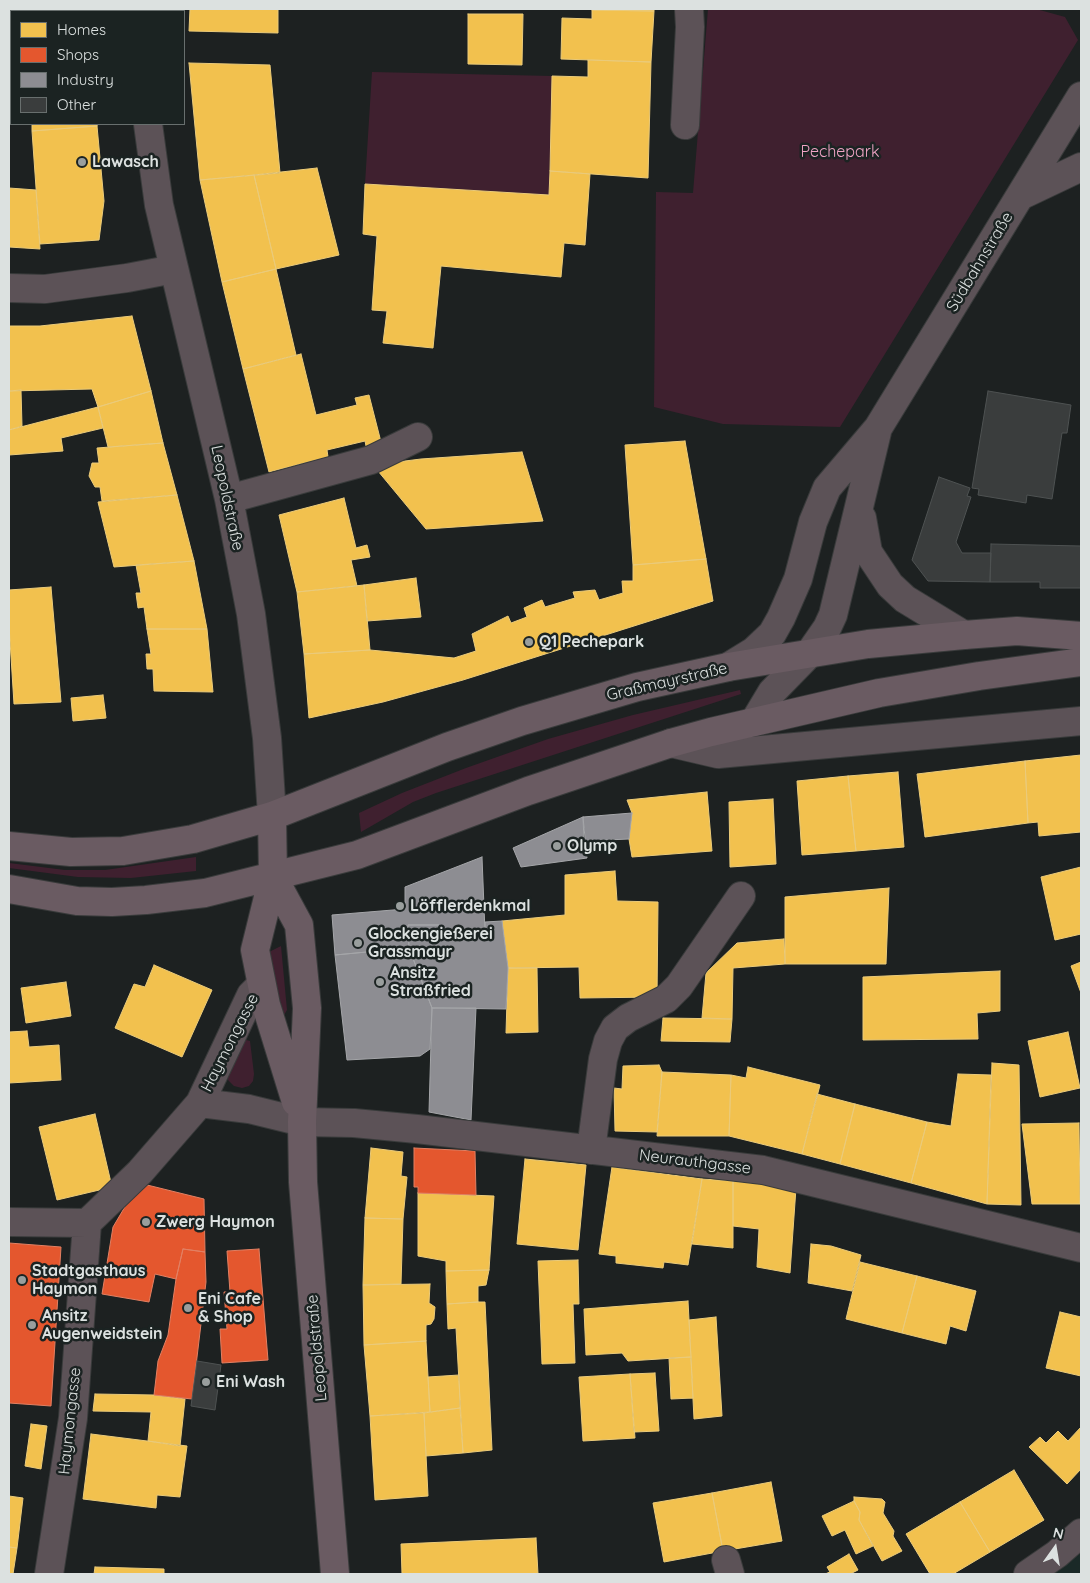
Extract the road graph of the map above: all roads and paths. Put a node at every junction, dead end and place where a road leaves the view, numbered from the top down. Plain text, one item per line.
1 (689, 9) edge
2 (1081, 96) edge
3 (684, 124) dead end
4 (148, 125) edge
5 (1081, 167) edge
6 (1020, 196) junction
7 (174, 269) junction
8 (9, 288) edge
9 (878, 428) junction
10 (418, 437) dead end
11 (229, 499) junction
12 (860, 509) junction
13 (964, 635) junction
14 (1081, 636) edge
15 (809, 654) junction
16 (1081, 662) edge
17 (728, 667) junction
18 (1081, 721) edge
19 (754, 722) junction
20 (671, 743) junction
21 (272, 816) junction
22 (9, 846) edge
23 (273, 877) junction
24 (9, 889) edge
25 (741, 896) dead end
26 (261, 985) junction
27 (200, 1102) junction
28 (302, 1122) junction
29 (591, 1150) junction
30 (9, 1222) edge
31 (86, 1223) junction
32 (1081, 1248) edge
33 (1081, 1533) edge
34 (49, 1574) edge
35 (335, 1574) edge
36 (1028, 1574) edge

1 - 3 street
2 - 6 street, Südbahnstraße
4 - 7 street, Leopoldstraße
5 - 6 street
6 - 9 street, Südbahnstraße
7 - 8 street
7 - 11 street, Leopoldstraße
9 - 12 street
9 - 17 street
10 - 11 street
11 - 21 street, Leopoldstraße
12 - 13 street
12 - 15 street
13 - 14 main road, Graßmayrstraße
13 - 15 main road, Graßmayrstraße
15 - 17 main road, Graßmayrstraße
15 - 19 street
16 - 19 main road
17 - 21 main road, Graßmayrstraße
18 - 20 street
19 - 20 main road
20 - 23 main road
21 - 22 main road, Graßmayrstraße
21 - 23 main road, Leopoldstraße
23 - 24 main road
23 - 26 main road, Leopoldstraße
23 - 28 main road, Leopoldstraße
25 - 29 street
26 - 27 street, Haymongasse
26 - 28 main road, Leopoldstraße
27 - 28 street, Haymongasse
27 - 31 street, Haymongasse
28 - 29 street, Neurauthgasse
28 - 35 main road, Leopoldstraße
29 - 32 street, Neurauthgasse
30 - 31 street
31 - 34 street, Haymongasse
33 - 36 street

